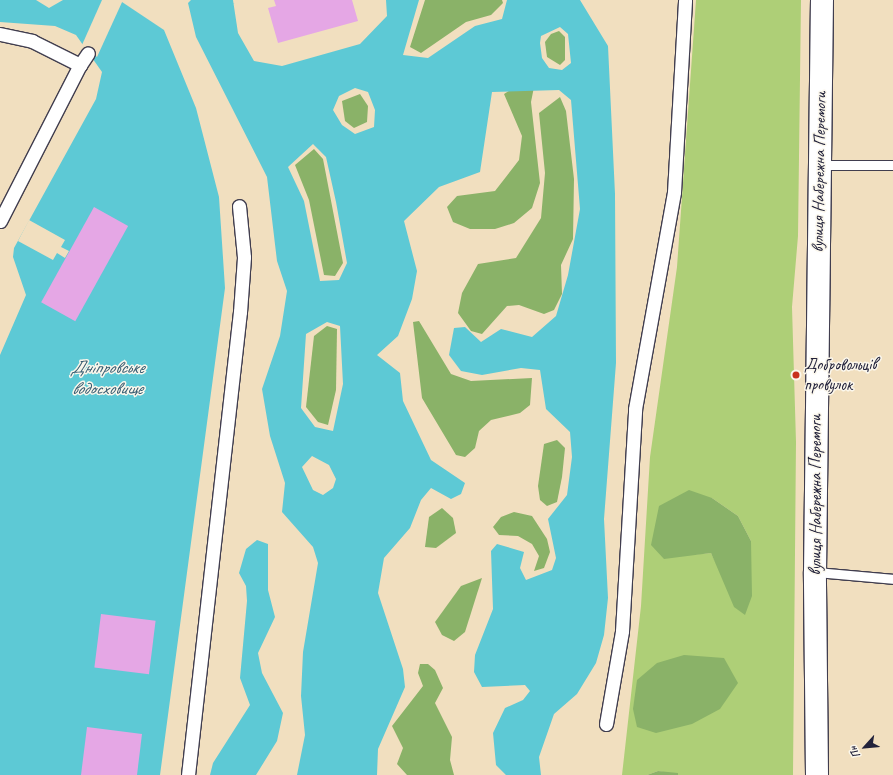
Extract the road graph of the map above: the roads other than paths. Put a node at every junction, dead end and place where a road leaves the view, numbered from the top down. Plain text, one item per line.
1 (686, 0) edge
2 (822, 0) edge
3 (0, 34) edge
4 (88, 53) dead end
5 (80, 65) junction
6 (818, 165) junction
7 (893, 165) edge
8 (239, 206) dead end
9 (0, 221) edge
10 (815, 572) junction
11 (893, 579) edge
12 (606, 724) dead end
13 (188, 775) edge
14 (817, 775) edge

1 - 12 street
2 - 6 main road, вулиця Набережна Перемоги
3 - 5 street
4 - 5 street
5 - 9 street
6 - 7 lane
6 - 10 main road, вулиця Набережна Перемоги
8 - 13 street
10 - 11 lane
10 - 14 main road, вулиця Набережна Перемоги

